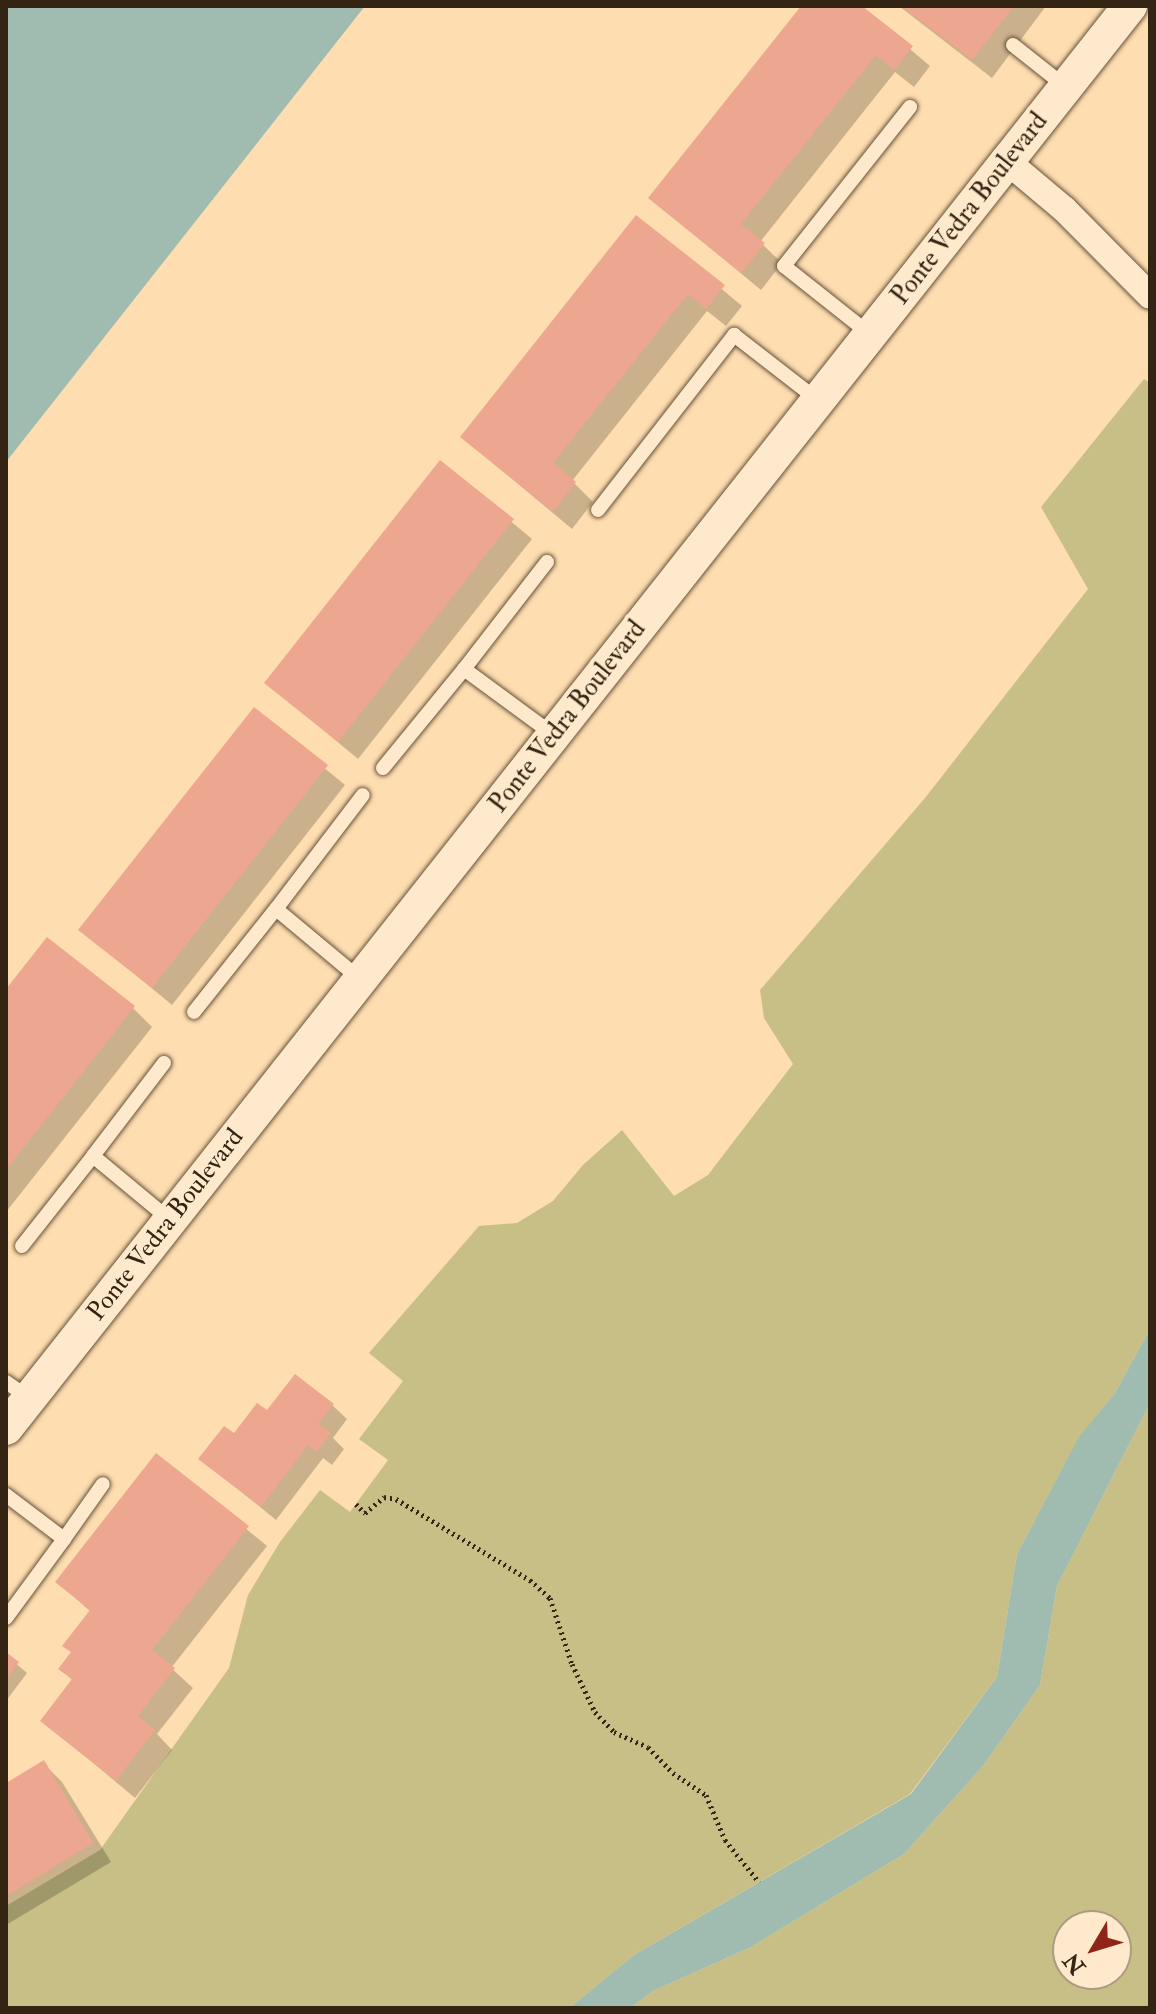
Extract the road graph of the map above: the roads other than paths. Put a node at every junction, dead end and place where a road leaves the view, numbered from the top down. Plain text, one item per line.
1 (1130, 6) edge
2 (1013, 45) dead end
3 (1067, 87) junction
4 (910, 107) dead end
5 (1008, 162) junction
6 (1150, 296) edge
7 (871, 335) junction
8 (819, 401) junction
9 (598, 510) dead end
10 (547, 562) dead end
11 (464, 669) junction
12 (554, 735) junction
13 (383, 768) dead end
14 (363, 795) dead end
15 (276, 909) junction
16 (361, 980) junction
17 (194, 1012) dead end
18 (164, 1063) dead end
19 (93, 1156) junction
20 (170, 1220) junction
21 (22, 1246) dead end
22 (18, 1390) edge
23 (6, 1428) edge
24 (103, 1484) dead end
25 (6, 1495) edge
26 (64, 1539) junction
27 (6, 1618) edge

1 - 3 street, Ponte Vedra Boulevard
2 - 3 lane
3 - 5 street, Ponte Vedra Boulevard
4 - 7 lane
5 - 6 street
5 - 7 street, Ponte Vedra Boulevard
7 - 8 street, Ponte Vedra Boulevard
8 - 9 lane
8 - 12 street, Ponte Vedra Boulevard
10 - 11 lane
11 - 12 lane
11 - 13 lane
12 - 16 street, Ponte Vedra Boulevard
14 - 15 lane
15 - 16 lane
15 - 17 lane
16 - 20 street, Ponte Vedra Boulevard
18 - 19 lane
19 - 20 lane
19 - 21 lane
20 - 22 street, Ponte Vedra Boulevard
22 - 23 street, Ponte Vedra Boulevard
24 - 26 lane
25 - 26 lane
26 - 27 lane

